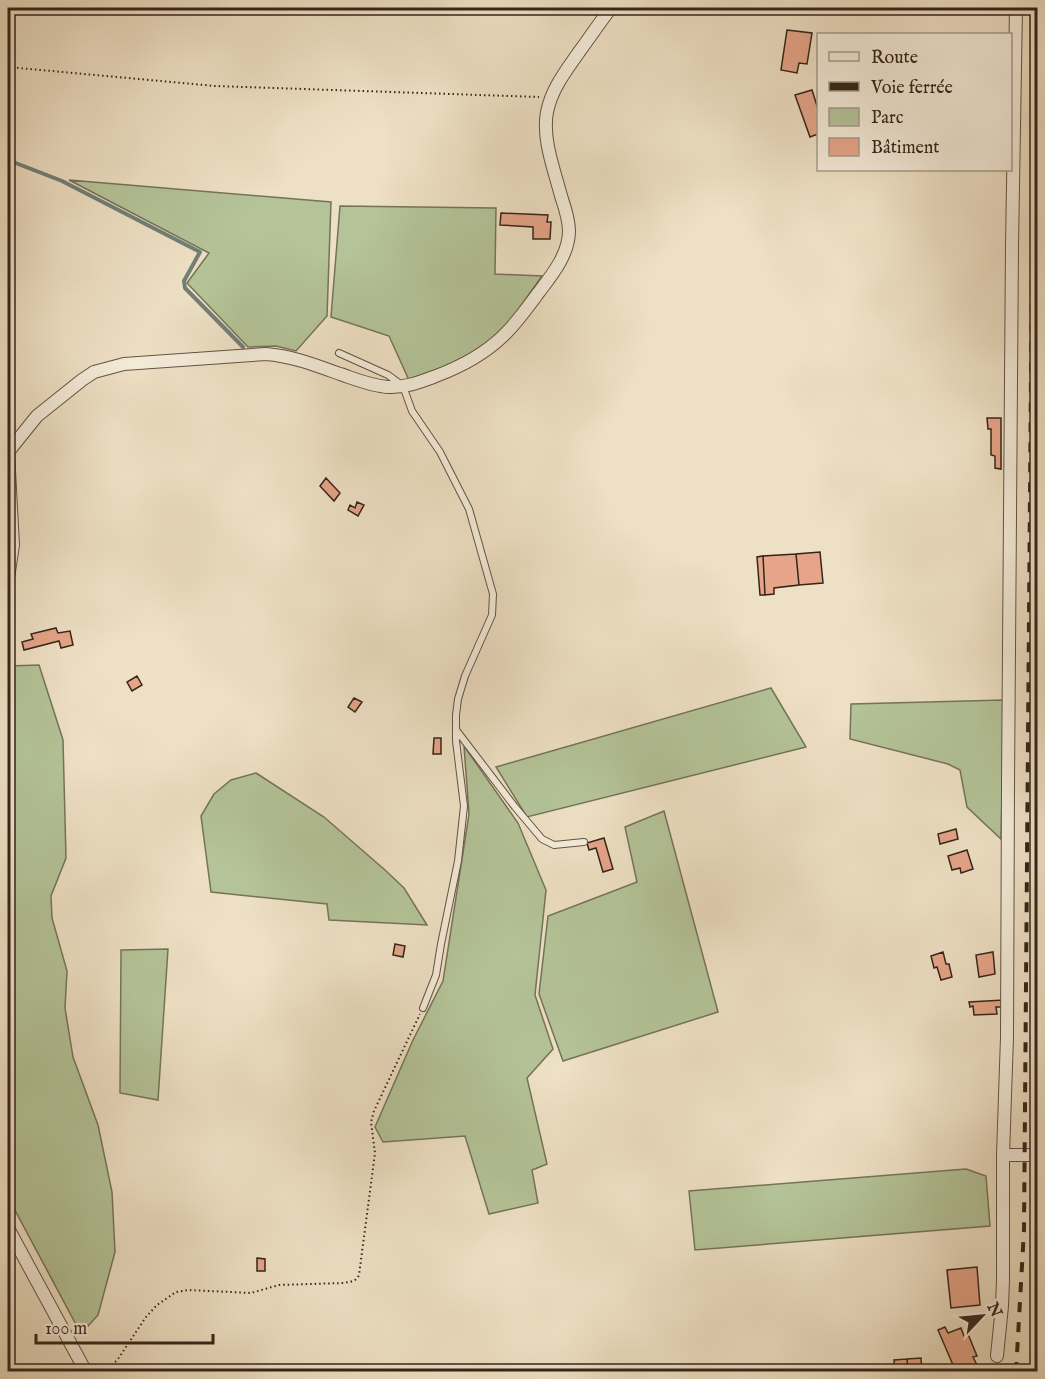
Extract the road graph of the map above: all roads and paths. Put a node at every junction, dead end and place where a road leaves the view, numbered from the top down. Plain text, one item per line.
1 (610, 8) edge
2 (1016, 8) edge
3 (8, 67) edge
4 (551, 98) junction
5 (339, 353) dead end
6 (403, 386) junction
7 (8, 452) edge
8 (8, 578) edge
9 (457, 731) junction
10 (584, 842) dead end
11 (423, 1008) joint
12 (1003, 1155) junction
13 (1038, 1155) edge
14 (8, 1228) edge
15 (997, 1356) dead end
16 (86, 1371) edge
17 (106, 1371) edge

1 - 4 street
2 - 12 street
3 - 4 path
4 - 6 street
5 - 6 lane
6 - 7 street
6 - 9 lane
7 - 8 street
9 - 10 lane
9 - 11 lane
11 - 17 path
12 - 13 street
12 - 15 street
14 - 16 street

